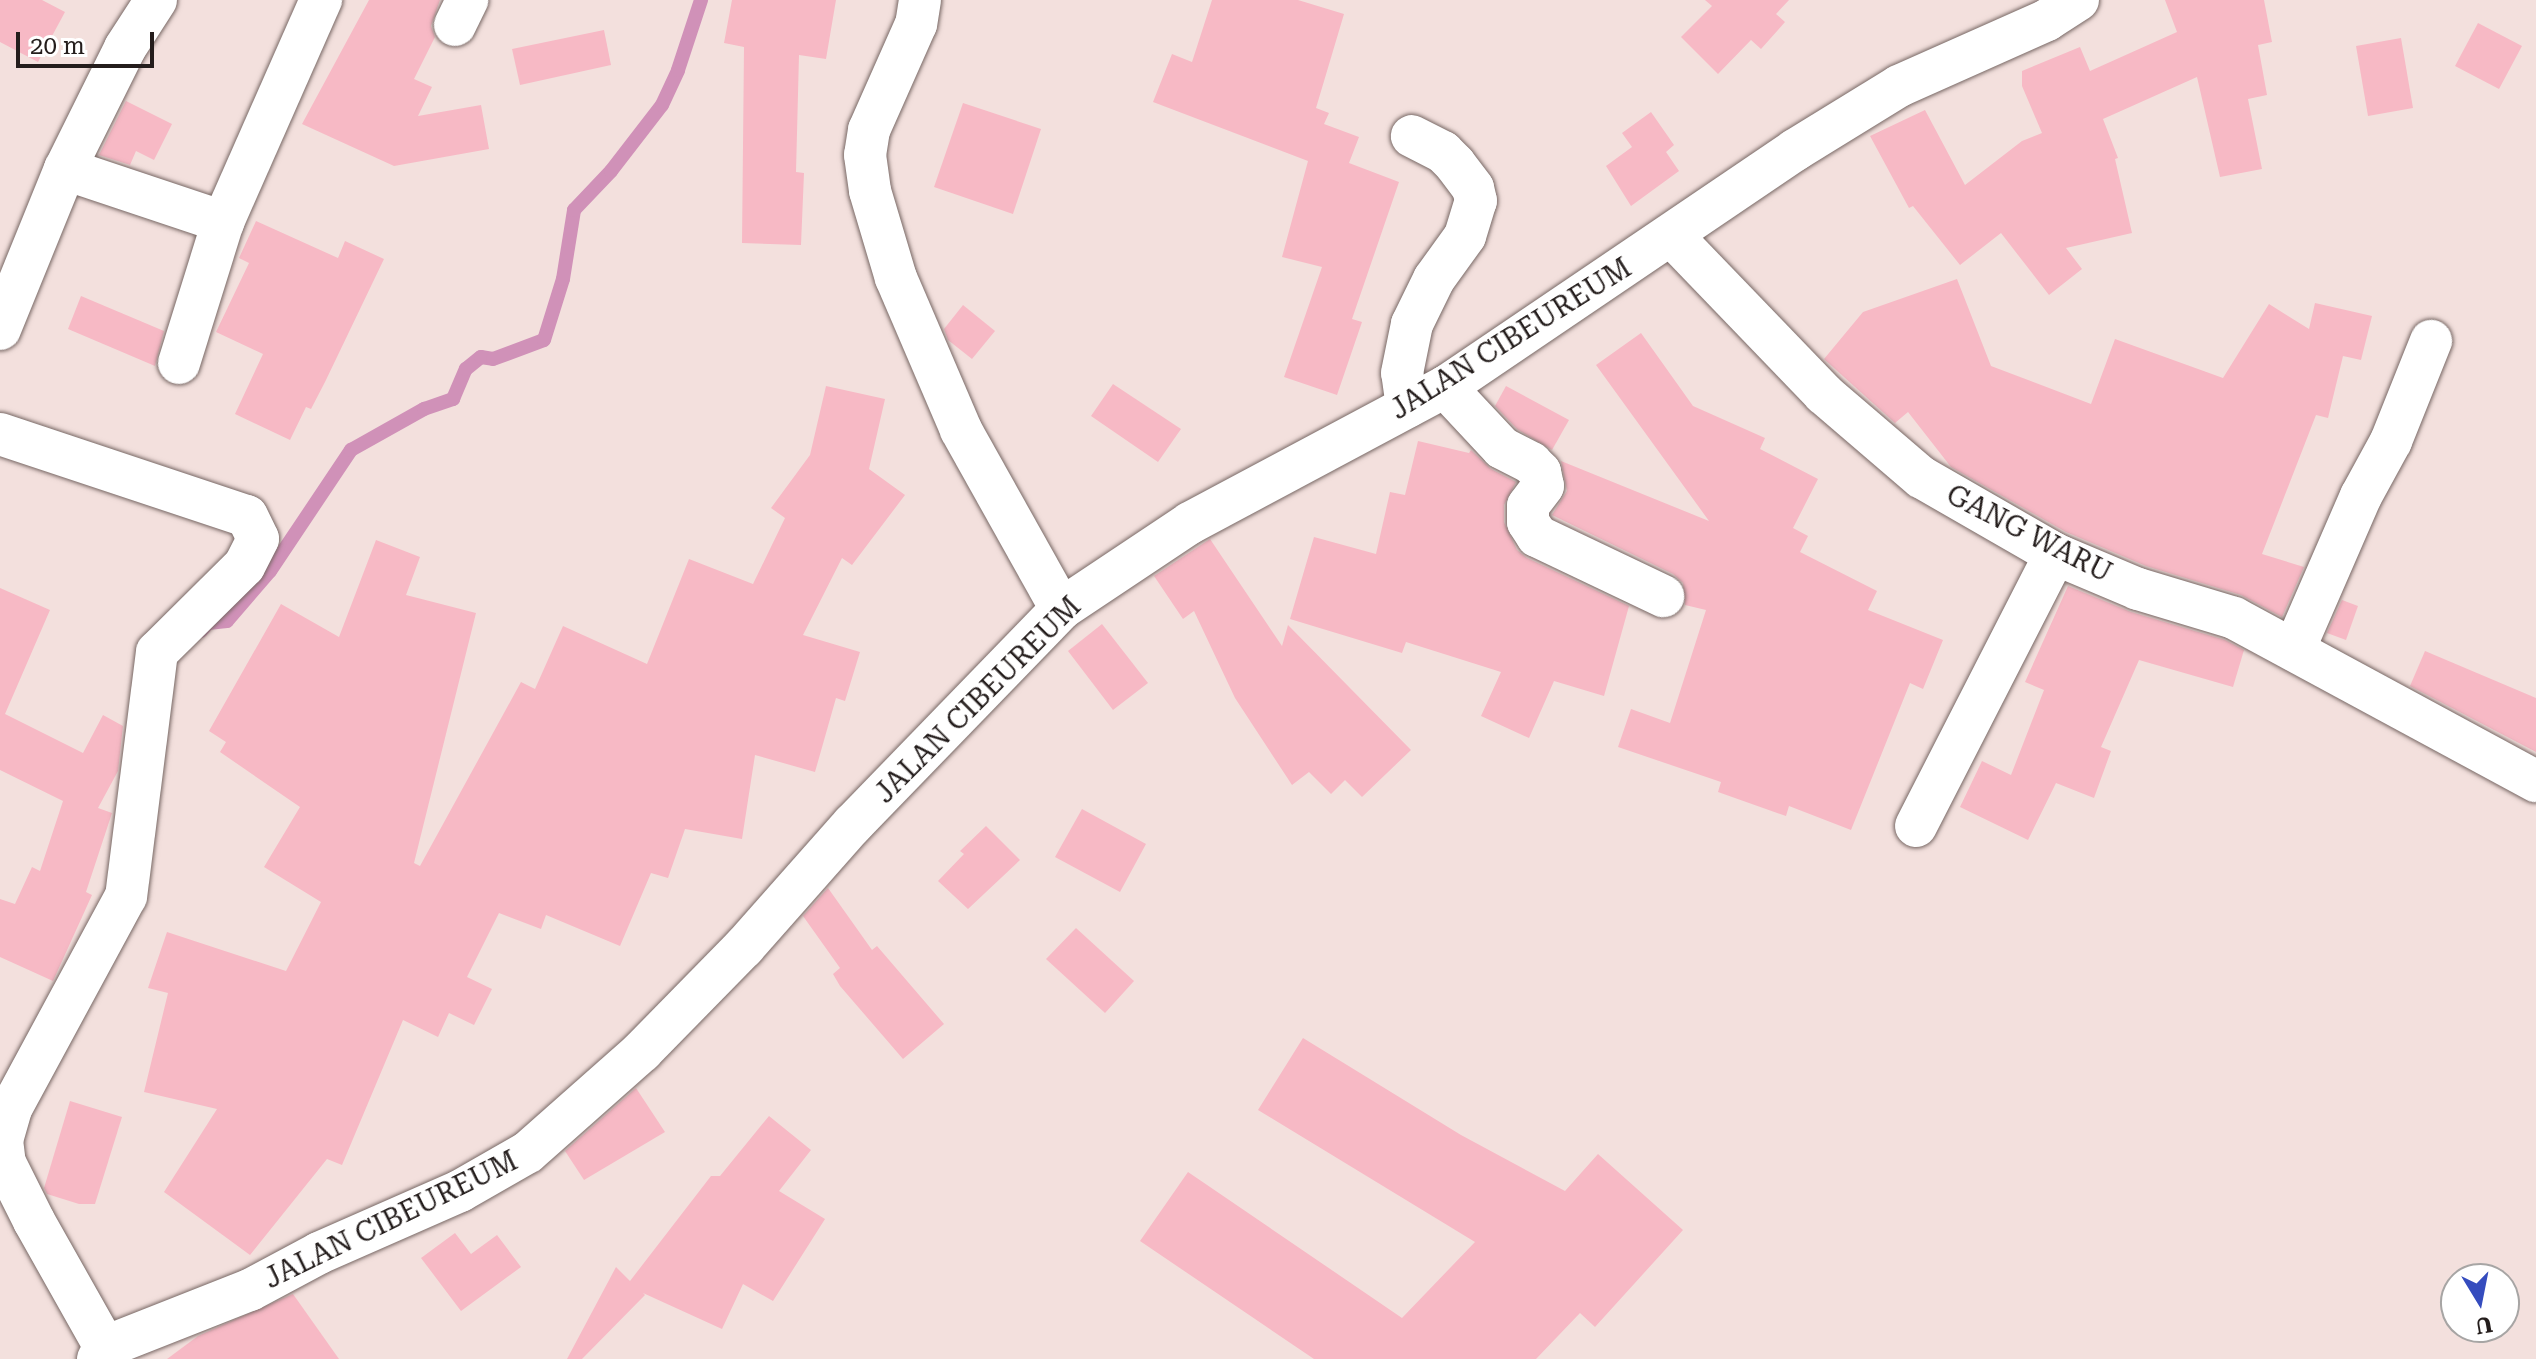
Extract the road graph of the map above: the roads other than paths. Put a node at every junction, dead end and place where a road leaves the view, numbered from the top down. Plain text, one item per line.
1 (156, 0) edge
2 (321, 0) edge
3 (920, 0) edge
4 (2078, 0) edge
5 (1412, 136) dead end
6 (65, 169) junction
7 (223, 222) junction
8 (1672, 236) junction
9 (0, 329) edge
10 (2431, 341) dead end
11 (179, 363) dead end
12 (1445, 387) junction
13 (1407, 407) junction
14 (0, 434) edge
15 (2055, 554) junction
16 (1663, 596) dead end
17 (1061, 609) junction
18 (2294, 650) junction
19 (2536, 781) edge
20 (1916, 826) dead end
21 (102, 1353) edge

1 - 6 street
2 - 7 street
3 - 17 street
4 - 8 street, JALAN CIBEUREUM
5 - 13 street
6 - 7 street
6 - 9 street
7 - 11 street
8 - 12 street, JALAN CIBEUREUM
8 - 15 street, GANG WARU
10 - 18 street
12 - 13 street, JALAN CIBEUREUM
12 - 16 street
13 - 17 street, JALAN CIBEUREUM
14 - 21 street
15 - 18 street, GANG WARU
15 - 20 street
17 - 21 street, JALAN CIBEUREUM
18 - 19 street, GANG WARU

